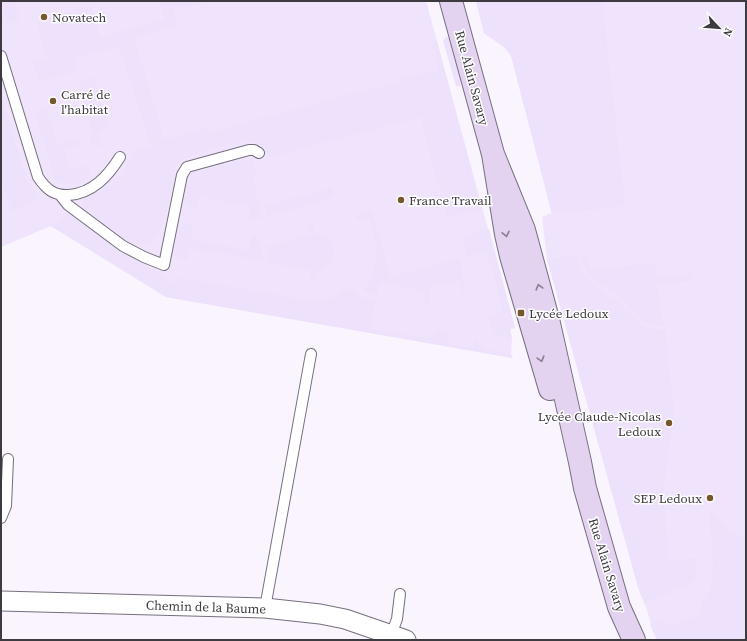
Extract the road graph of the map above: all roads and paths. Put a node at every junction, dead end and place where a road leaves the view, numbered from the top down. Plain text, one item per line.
1 (451, 1) edge
2 (1, 58) edge
3 (259, 154) dead end
4 (120, 157) dead end
5 (60, 195) junction
6 (311, 354) dead end
7 (8, 459) dead end
8 (1, 518) edge
9 (400, 594) dead end
10 (1, 601) edge
11 (265, 608) junction
12 (399, 637) edge
13 (634, 640) edge

1 - 13 street, Rue Alain Savary
2 - 5 lane
3 - 5 lane
4 - 5 lane
6 - 11 lane
7 - 8 lane
9 - 12 lane
10 - 11 street, Chemin de la Baume
11 - 12 street, Chemin de la Baume

